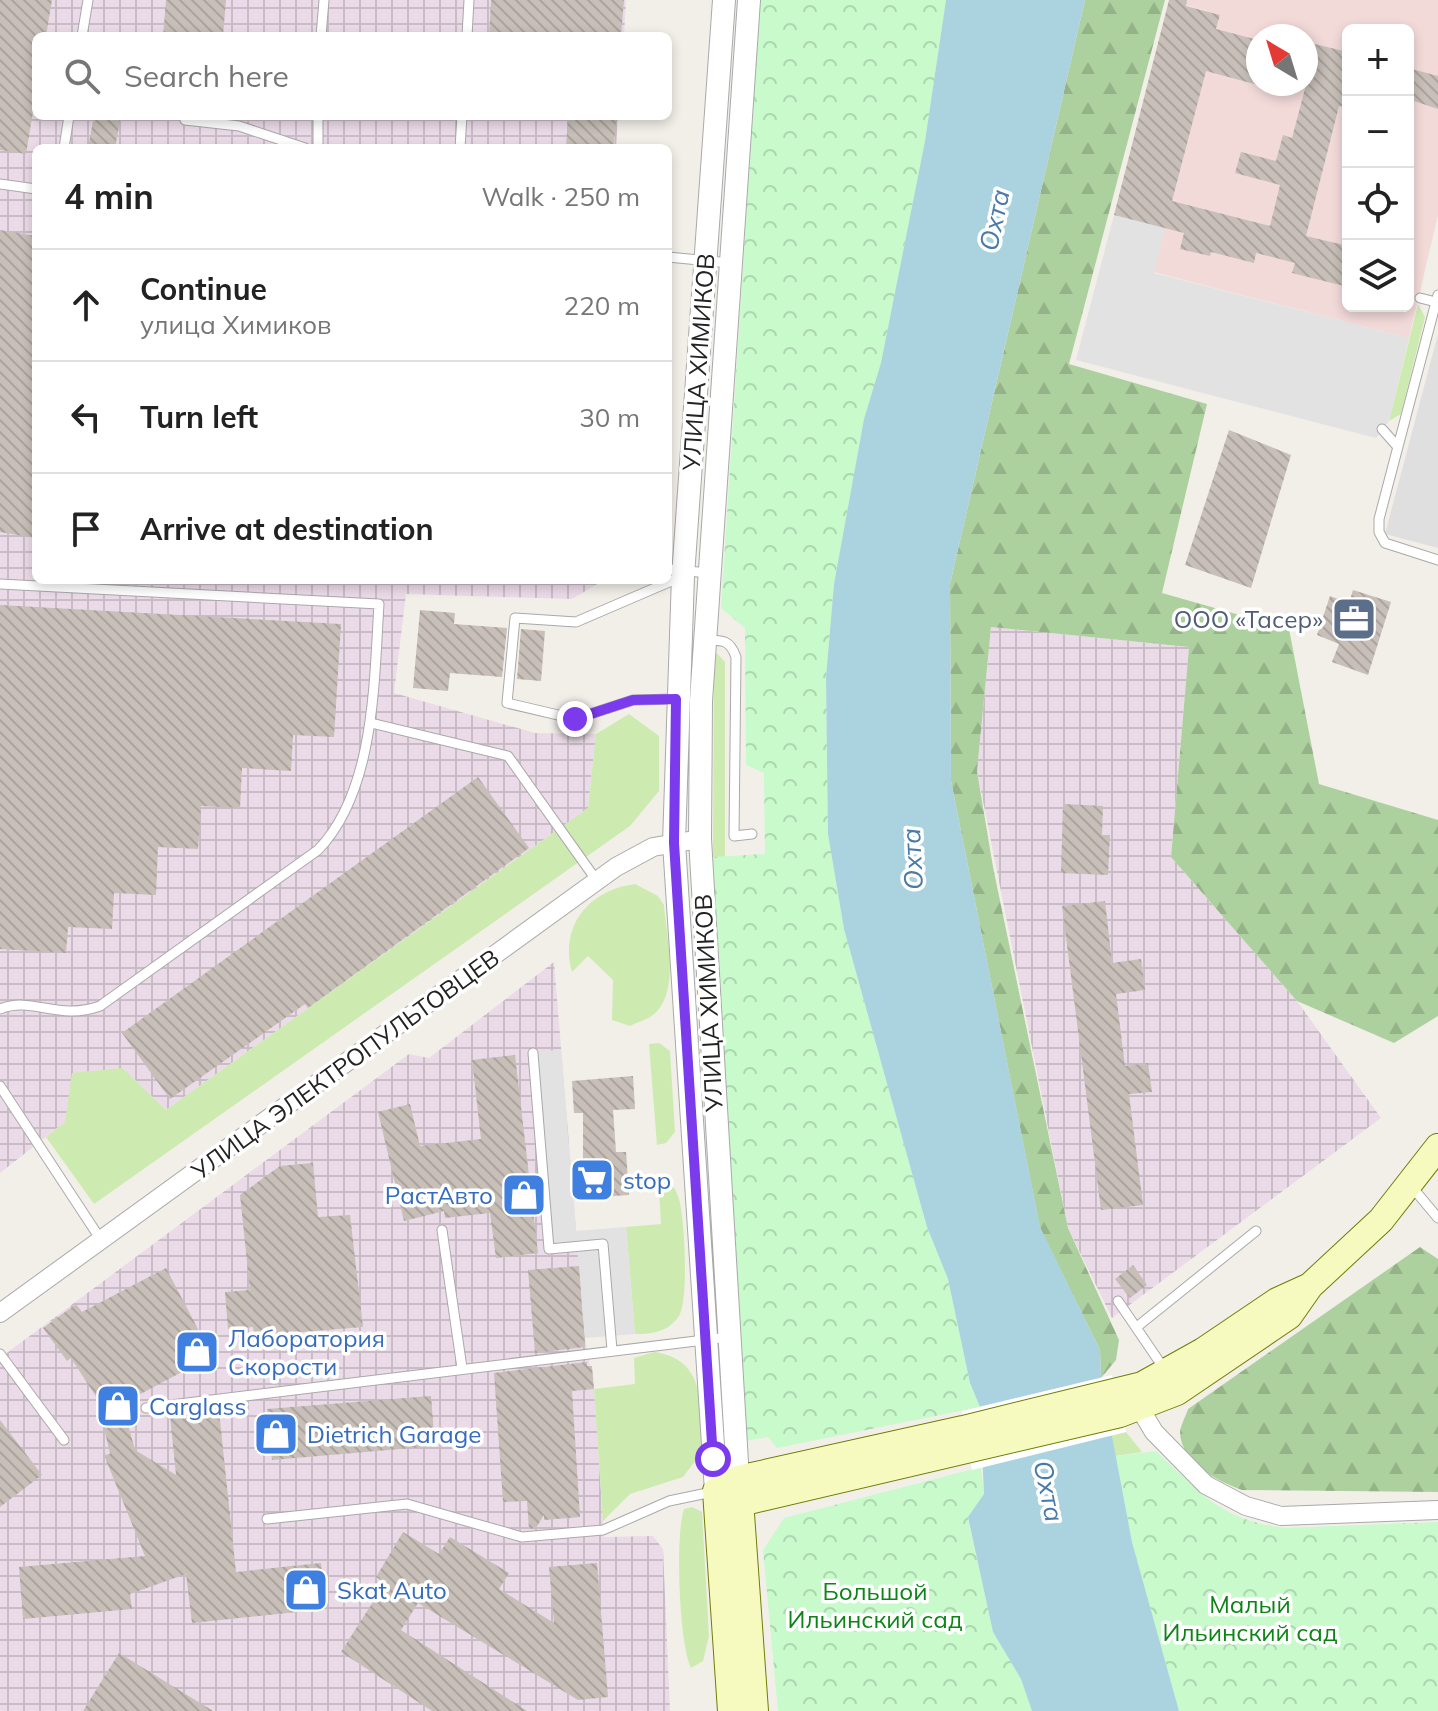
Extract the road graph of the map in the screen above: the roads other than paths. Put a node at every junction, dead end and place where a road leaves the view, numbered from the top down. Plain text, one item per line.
1 (88, 0) edge
2 (324, 0) edge
3 (469, 0) edge
4 (724, 0) edge
5 (749, 0) edge
6 (83, 32) edge
7 (321, 32) edge
8 (467, 32) edge
9 (68, 120) edge
10 (185, 120) dead end
11 (318, 120) edge
12 (462, 120) edge
13 (65, 144) edge
14 (293, 144) edge
15 (318, 144) edge
16 (460, 144) edge
17 (0, 184) edge
18 (32, 188) edge
19 (672, 257) edge
20 (705, 260) junction
21 (730, 263) junction
22 (1420, 298) dead end
23 (1437, 298) edge
24 (1382, 429) dead end
25 (1398, 447) junction
26 (1438, 560) edge
27 (678, 571) edge
28 (711, 574) junction
29 (0, 584) edge
30 (652, 584) edge
31 (706, 640) junction
32 (676, 699) junction
33 (371, 723) junction
34 (752, 834) dead end
35 (700, 839) junction
36 (674, 843) junction
37 (597, 881) junction
38 (0, 1009) edge
39 (533, 1053) dead end
40 (0, 1086) edge
41 (1438, 1147) edge
42 (1410, 1185) junction
43 (1438, 1218) edge
44 (442, 1230) dead end
45 (1256, 1231) dead end
46 (101, 1240) junction
47 (1310, 1286) junction
48 (1118, 1301) dead end
49 (0, 1313) edge
50 (1138, 1326) junction
51 (729, 1337) junction
52 (703, 1338) junction
53 (612, 1350) junction
54 (0, 1354) edge
55 (462, 1368) junction
56 (1166, 1372) junction
57 (1125, 1405) junction
58 (146, 1408) dead end
59 (64, 1440) dead end
60 (731, 1491) junction
61 (1438, 1510) edge
62 (267, 1519) dead end
63 (731, 1711) edge
64 (755, 1711) edge

1 - 6 lane
2 - 7 lane
3 - 8 lane
4 - 20 street, УЛИЦА ХИМИКОВ
5 - 21 street, УЛИЦА ХИМИКОВ
9 - 13 lane
10 - 14 lane
11 - 15 lane
12 - 16 lane
17 - 18 lane
19 - 20 lane
20 - 21 lane
20 - 27 street, УЛИЦА ХИМИКОВ
21 - 28 street, УЛИЦА ХИМИКОВ
22 - 23 lane
23 - 25 lane
24 - 25 lane
25 - 26 lane
27 - 28 lane
27 - 32 street, УЛИЦА ХИМИКОВ
28 - 31 street, УЛИЦА ХИМИКОВ
29 - 33 lane
30 - 32 lane
31 - 34 lane
31 - 35 street, УЛИЦА ХИМИКОВ
32 - 36 street, УЛИЦА ХИМИКОВ
33 - 37 lane
33 - 38 lane
35 - 36 street, УЛИЦА ЭЛЕКТРОПУЛЬТОВЦЕВ
35 - 51 street, УЛИЦА ХИМИКОВ
36 - 37 street, УЛИЦА ЭЛЕКТРОПУЛЬТОВЦЕВ
36 - 52 street, УЛИЦА ХИМИКОВ
37 - 46 street, УЛИЦА ЭЛЕКТРОПУЛЬТОВЦЕВ
39 - 53 lane
40 - 46 lane
41 - 42 main road
42 - 43 lane
42 - 47 main road
44 - 55 lane
45 - 50 lane
46 - 49 street, УЛИЦА ЭЛЕКТРОПУЛЬТОВЦЕВ
47 - 56 main road
47 - 57 main road
48 - 50 lane
50 - 56 lane
51 - 52 lane
51 - 60 street, УЛИЦА ХИМИКОВ
52 - 53 lane
52 - 60 street, УЛИЦА ХИМИКОВ
53 - 55 lane
54 - 59 lane
55 - 58 lane
56 - 57 main road
57 - 60 main road
57 - 61 street
60 - 62 lane
60 - 63 main road
60 - 64 main road

